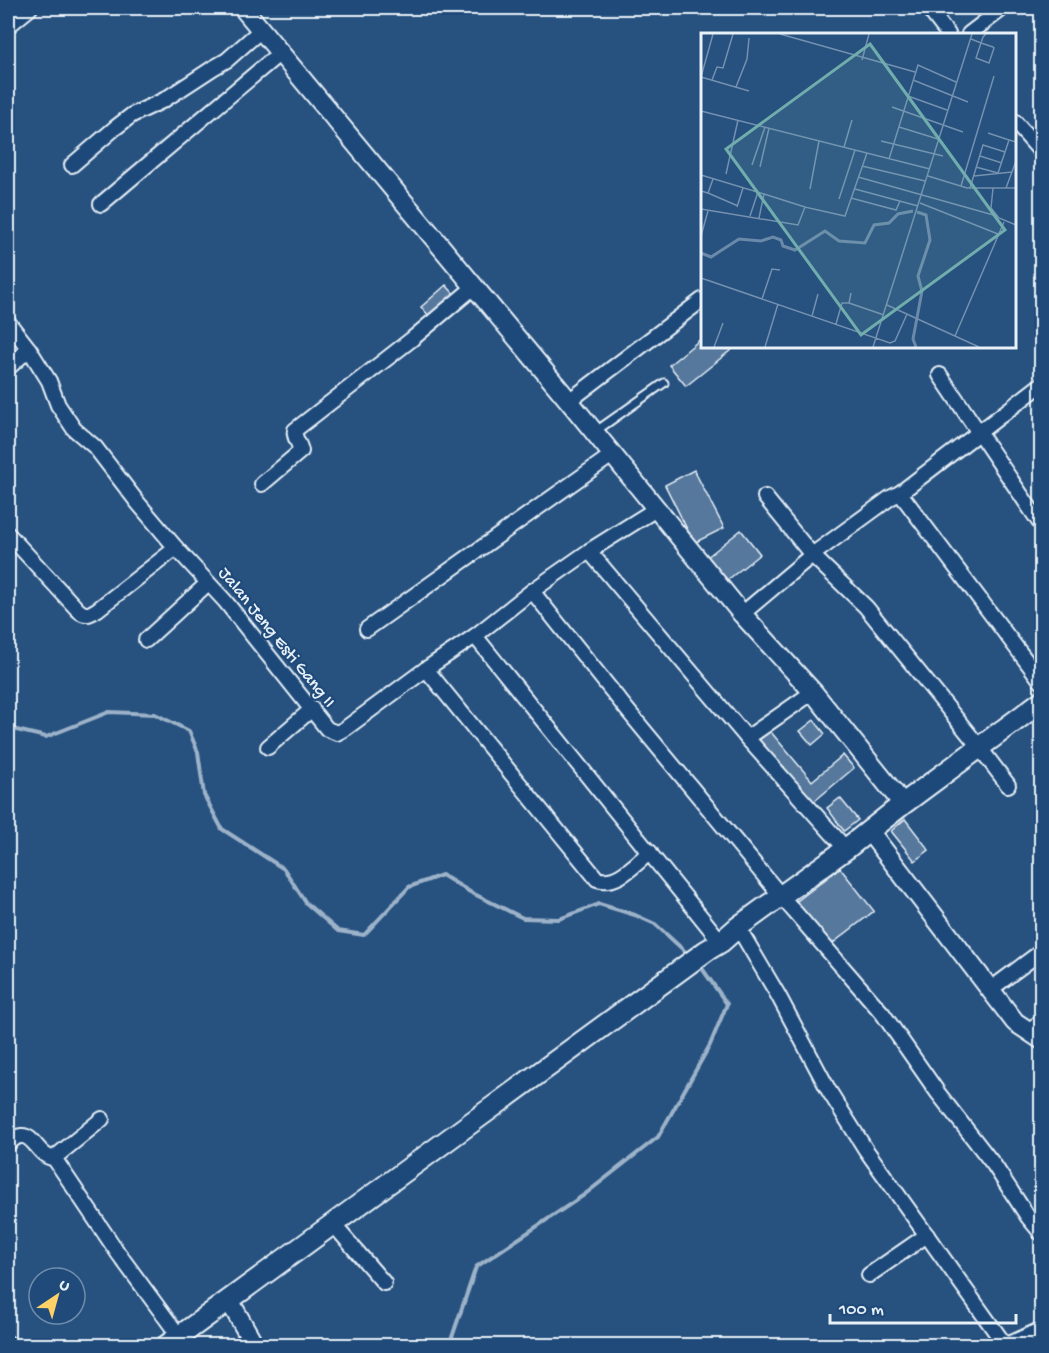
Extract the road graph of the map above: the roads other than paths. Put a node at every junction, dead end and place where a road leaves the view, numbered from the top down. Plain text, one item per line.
1 (30, 8) edge
2 (243, 8) edge
3 (928, 8) edge
4 (1003, 8) edge
5 (8, 26) edge
6 (261, 30) junction
7 (947, 33) edge
8 (970, 33) edge
9 (280, 53) junction
10 (1016, 123) edge
11 (1041, 153) edge
12 (72, 165) dead end
13 (101, 204) dead end
14 (474, 287) junction
15 (701, 301) edge
16 (8, 322) edge
17 (29, 349) junction
18 (8, 368) edge
19 (940, 375) dead end
20 (664, 382) dead end
21 (1041, 384) edge
22 (569, 401) junction
23 (979, 432) junction
24 (594, 433) junction
25 (612, 454) junction
26 (262, 484) dead end
27 (900, 493) junction
28 (765, 497) dead end
29 (656, 509) junction
30 (1041, 526) edge
31 (8, 534) edge
32 (176, 548) junction
33 (589, 551) junction
34 (812, 555) junction
35 (208, 583) junction
36 (532, 591) junction
37 (742, 614) junction
38 (367, 629) dead end
39 (475, 636) junction
40 (146, 640) dead end
41 (426, 669) junction
42 (1041, 682) edge
43 (813, 692) junction
44 (1041, 701) edge
45 (312, 709) junction
46 (747, 738) junction
47 (268, 747) dead end
48 (980, 748) junction
49 (1008, 785) dead end
50 (903, 804) junction
51 (869, 831) junction
52 (846, 849) junction
53 (650, 852) junction
54 (781, 896) junction
55 (738, 927) junction
56 (714, 946) junction
57 (1041, 951) edge
58 (991, 989) junction
59 (1037, 1031) edge
60 (102, 1119) dead end
61 (8, 1144) edge
62 (54, 1158) junction
63 (333, 1224) junction
64 (1041, 1234) edge
65 (927, 1235) junction
66 (869, 1275) dead end
67 (384, 1282) dead end
68 (229, 1300) junction
69 (1041, 1329) edge
70 (173, 1341) edge
71 (1005, 1345) edge
72 (255, 1346) edge

1 - 5 street
2 - 6 street
3 - 7 street
4 - 8 street
6 - 9 street
6 - 12 street
9 - 13 street
9 - 14 street
10 - 11 street
14 - 22 street
14 - 26 street
15 - 22 street
16 - 17 street, Jalan Jeng Esti Gang II
17 - 18 street
17 - 32 street, Jalan Jeng Esti Gang II
19 - 23 street
20 - 24 lane
21 - 23 street
22 - 24 street
23 - 27 street
23 - 30 street
24 - 25 street
25 - 29 street
25 - 38 street
27 - 34 street
27 - 42 street
28 - 34 street
29 - 33 street, Jalan Jeng Esti Gang II
29 - 37 street
31 - 32 street
32 - 35 street, Jalan Jeng Esti Gang II
33 - 36 street, Jalan Jeng Esti Gang II
33 - 46 street
34 - 37 street
34 - 48 street
35 - 40 street
35 - 45 street, Jalan Jeng Esti Gang II
36 - 39 street, Jalan Jeng Esti Gang II
36 - 54 street
37 - 43 street
39 - 41 street, Jalan Jeng Esti Gang II
39 - 53 street
41 - 45 street, Jalan Jeng Esti Gang II
41 - 53 street
43 - 46 street
43 - 50 street
44 - 48 main road
45 - 47 street
46 - 52 street
48 - 49 street
48 - 50 main road
50 - 51 main road
51 - 52 main road
51 - 58 street
52 - 54 main road
53 - 56 street
54 - 55 main road
54 - 64 street
55 - 56 main road
55 - 65 street
56 - 63 main road
57 - 58 street
58 - 59 street
60 - 62 street
61 - 62 street
62 - 70 street
63 - 67 street
63 - 68 main road
65 - 66 street
65 - 71 street
68 - 70 main road
68 - 72 street
69 - 71 street

